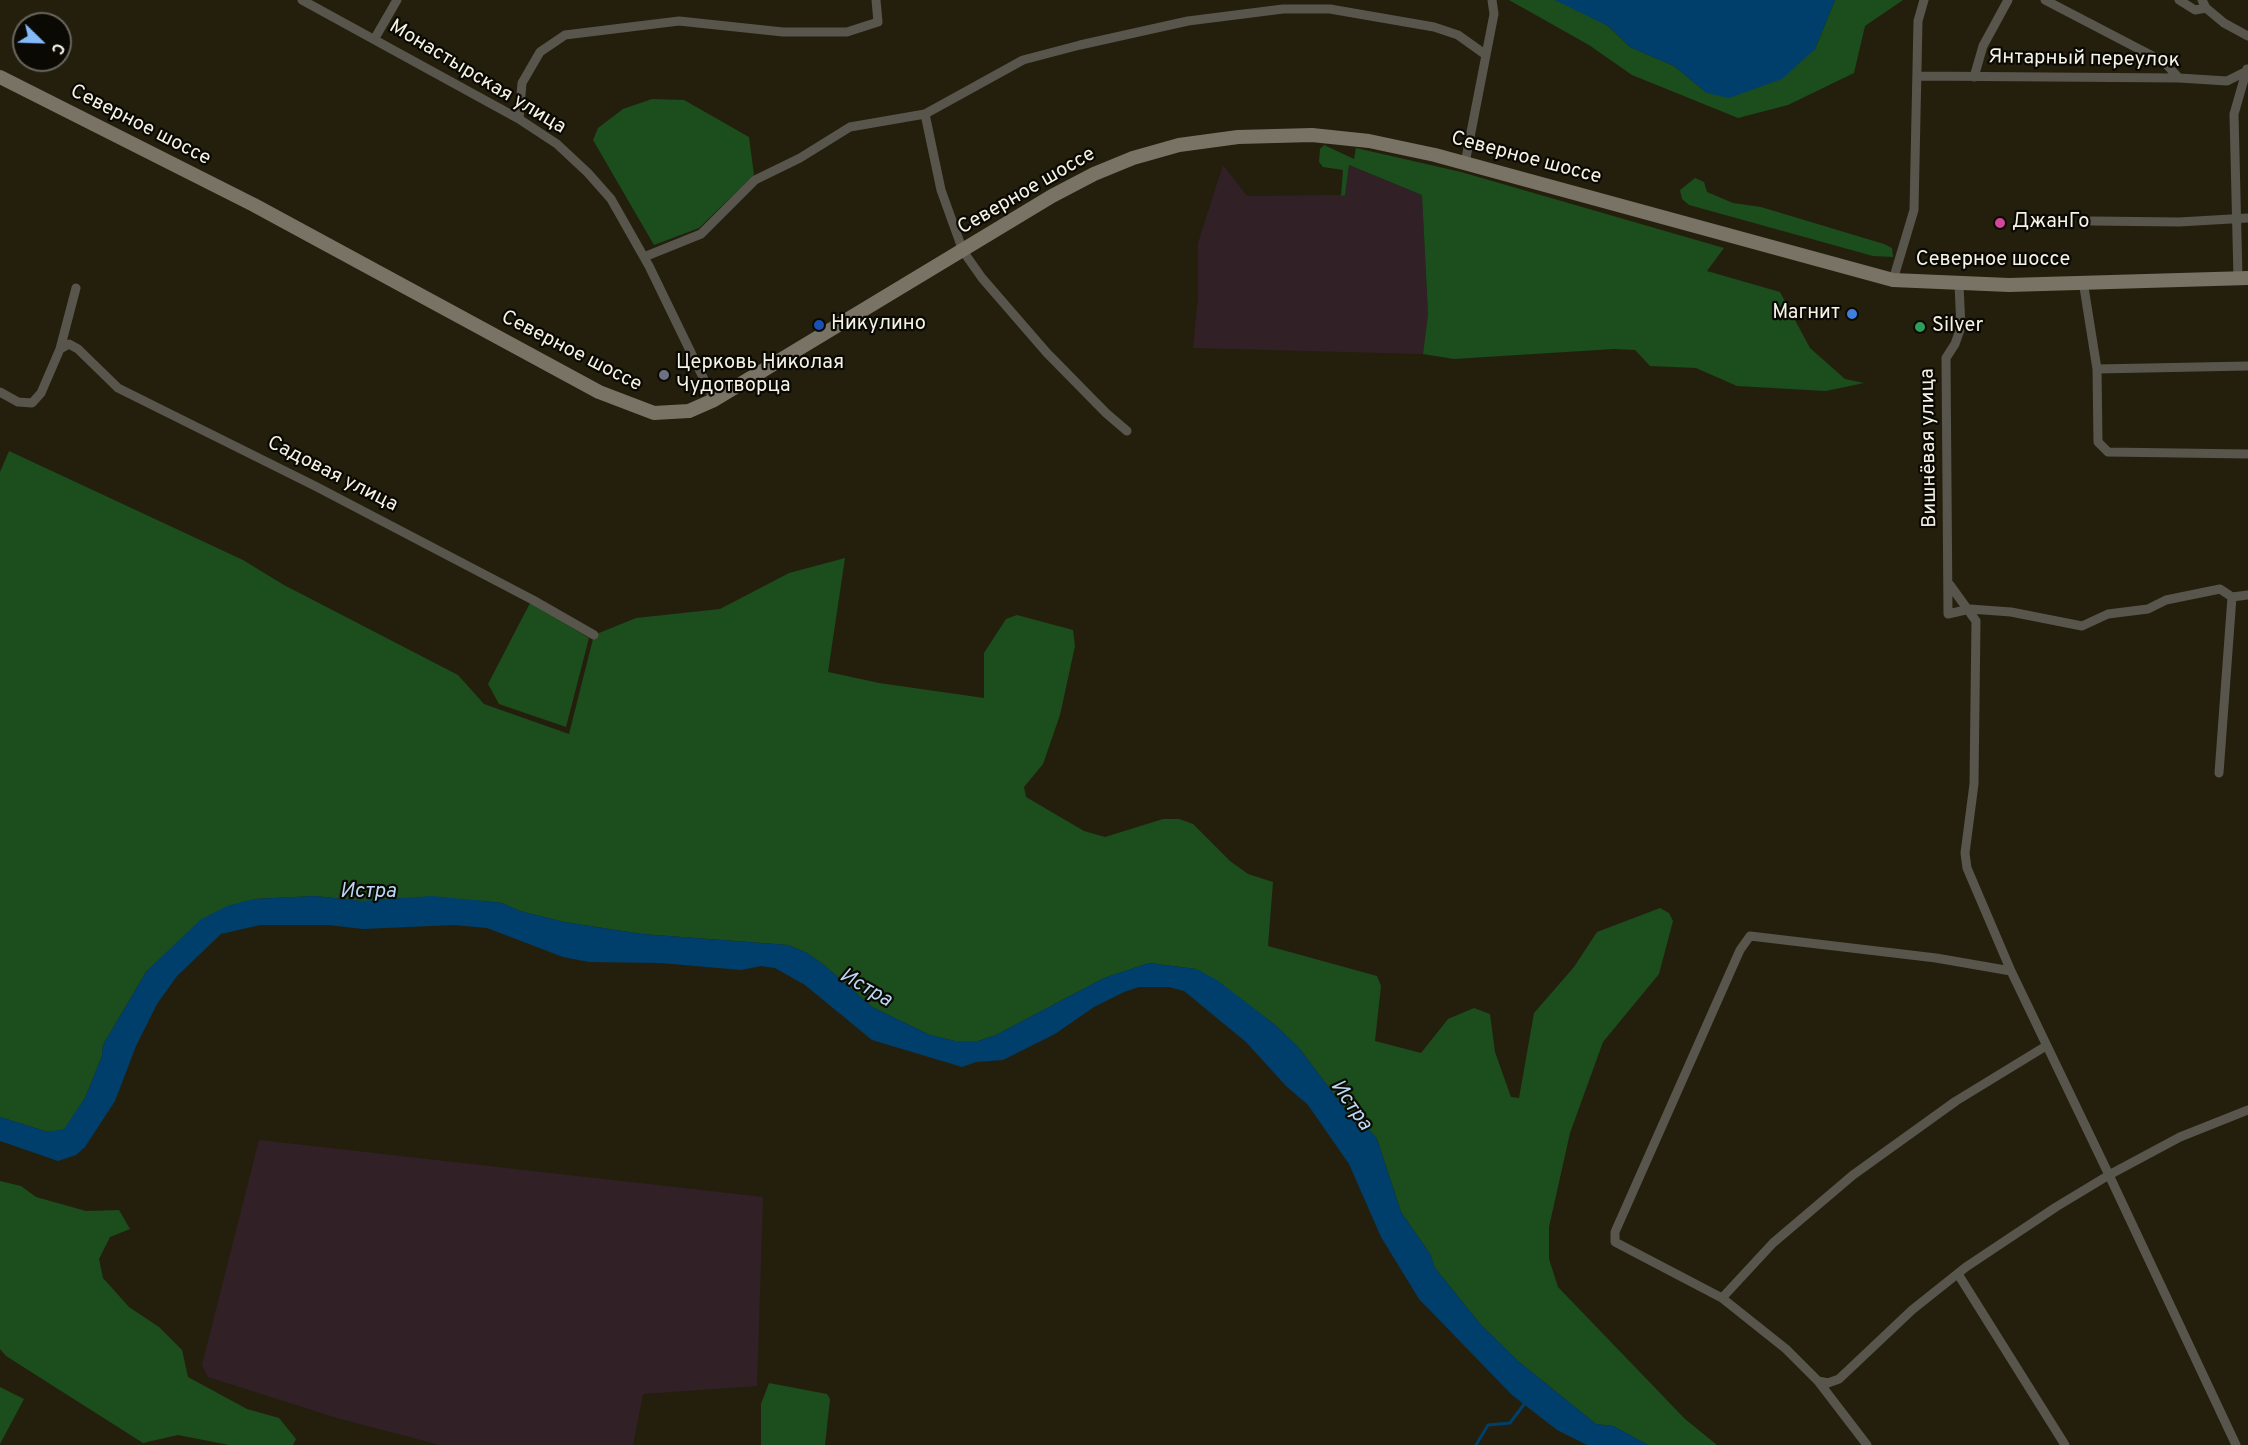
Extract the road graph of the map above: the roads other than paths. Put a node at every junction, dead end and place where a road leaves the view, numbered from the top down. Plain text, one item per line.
1 (302, 0) edge
2 (397, 0) edge
3 (876, 0) edge
4 (1492, 0) edge
5 (1924, 0) edge
6 (2008, 0) edge
7 (2045, 0) edge
8 (2179, 0) edge
9 (2204, 4) edge
10 (2248, 36) edge
11 (375, 38) junction
12 (1486, 55) junction
13 (2247, 69) edge
14 (1918, 76) junction
15 (0, 77) edge
16 (1974, 77) junction
17 (2179, 78) junction
18 (925, 114) junction
19 (519, 118) junction
20 (1465, 163) junction
21 (2236, 218) junction
22 (2248, 218) edge
23 (2092, 221) dead end
24 (963, 251) junction
25 (644, 257) junction
26 (2243, 278) edge
27 (1893, 280) junction
28 (2083, 281) junction
29 (1959, 285) junction
30 (76, 288) dead end
31 (60, 349) junction
32 (2248, 366) edge
33 (2097, 369) junction
34 (0, 392) edge
35 (714, 400) junction
36 (1127, 431) dead end
37 (2248, 454) edge
38 (1950, 585) junction
39 (2248, 595) edge
40 (2232, 597) junction
41 (1970, 609) junction
42 (594, 635) dead end
43 (2219, 773) dead end
44 (2011, 971) junction
45 (2046, 1046) junction
46 (2248, 1110) edge
47 (2109, 1175) junction
48 (1958, 1274) junction
49 (1722, 1298) junction
50 (1818, 1381) junction
51 (1867, 1445) edge
52 (2066, 1445) edge
53 (2236, 1445) edge

1 - 11 street, Монастырская улица
2 - 11 street
3 - 19 street
4 - 12 street
5 - 14 street
6 - 16 street
7 - 17 street
8 - 9 street
9 - 10 street
11 - 19 street, Монастырская улица
12 - 18 street
12 - 20 street
13 - 17 street, Янтарный переулок
13 - 21 street
14 - 16 street, Янтарный переулок
14 - 27 street
15 - 35 main road, Северное шоссе
16 - 17 street, Янтарный переулок
18 - 24 street
18 - 25 street
19 - 25 street, Монастырская улица
20 - 24 main road, Северное шоссе
20 - 27 main road, Северное шоссе
21 - 22 street
21 - 23 street
21 - 26 street
24 - 35 main road, Северное шоссе
24 - 36 street
25 - 35 street, Монастырская улица
26 - 28 main road, Северное шоссе
27 - 29 main road, Северное шоссе
28 - 29 main road, Северное шоссе
28 - 33 street
29 - 38 street, Вишнёвая улица
30 - 31 street
31 - 34 street
31 - 42 street, Садовая улица
32 - 33 street
33 - 37 street
38 - 41 street
38 - 41 street, Вишнёвая улица
39 - 40 street
40 - 41 street
40 - 43 street
41 - 44 street
44 - 45 street
44 - 49 street
45 - 47 street
45 - 49 street
46 - 47 street
47 - 48 street
47 - 53 street
48 - 50 street
48 - 52 street
49 - 50 street
50 - 51 street

